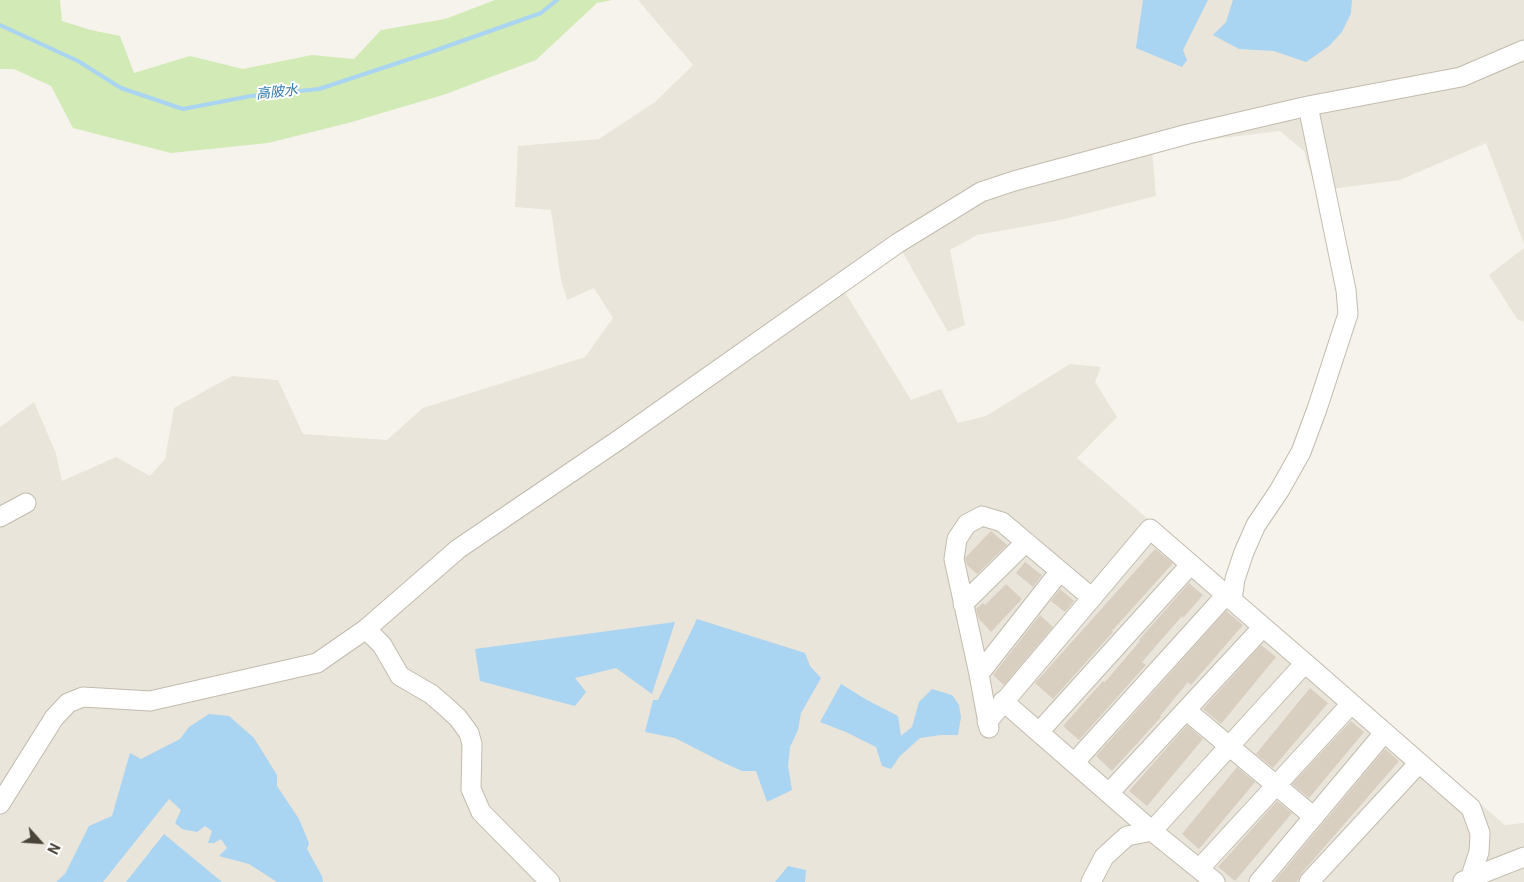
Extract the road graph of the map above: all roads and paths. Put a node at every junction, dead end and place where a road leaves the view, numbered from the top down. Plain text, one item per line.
1 (1524, 50) edge
2 (1308, 106) junction
3 (26, 503) dead end
4 (0, 517) edge
5 (1026, 542) junction
6 (1191, 564) junction
7 (1060, 571) junction
8 (1229, 597) junction
9 (1092, 598) junction
10 (963, 604) junction
11 (1262, 628) junction
12 (366, 629) junction
13 (1305, 663) junction
14 (979, 674) junction
15 (1003, 701) junction
16 (1351, 704) junction
17 (1186, 710) junction
18 (1038, 732) junction
19 (1384, 733) junction
20 (1229, 747) junction
21 (1074, 763) junction
22 (1419, 763) junction
23 (1276, 786) junction
24 (1109, 793) junction
25 (0, 804) edge
26 (1314, 817) junction
27 (1152, 831) junction
28 (1524, 857) edge
29 (1199, 869) junction
30 (1465, 881) edge
31 (550, 882) edge
32 (1091, 882) edge
33 (1215, 882) edge
34 (1259, 882) edge
35 (1309, 882) edge

1 - 2 street
2 - 8 street
2 - 12 street
3 - 4 street
5 - 7 street
5 - 10 street
5 - 10 street
6 - 8 street
6 - 9 street
6 - 18 street
7 - 9 street
7 - 14 street
8 - 11 street
8 - 21 street
9 - 15 street
10 - 14 street
11 - 13 street
11 - 17 street
12 - 25 street
12 - 31 street
13 - 16 street
13 - 20 street
14 - 15 street
15 - 18 street
16 - 19 street
16 - 23 street
17 - 20 street
17 - 24 street
18 - 21 street
19 - 22 street
19 - 26 street
20 - 23 street
20 - 27 street
21 - 24 street
22 - 30 street
22 - 35 street
23 - 26 street
23 - 29 street
24 - 27 street
26 - 34 street
27 - 29 street
27 - 32 street
28 - 30 street
29 - 33 street

